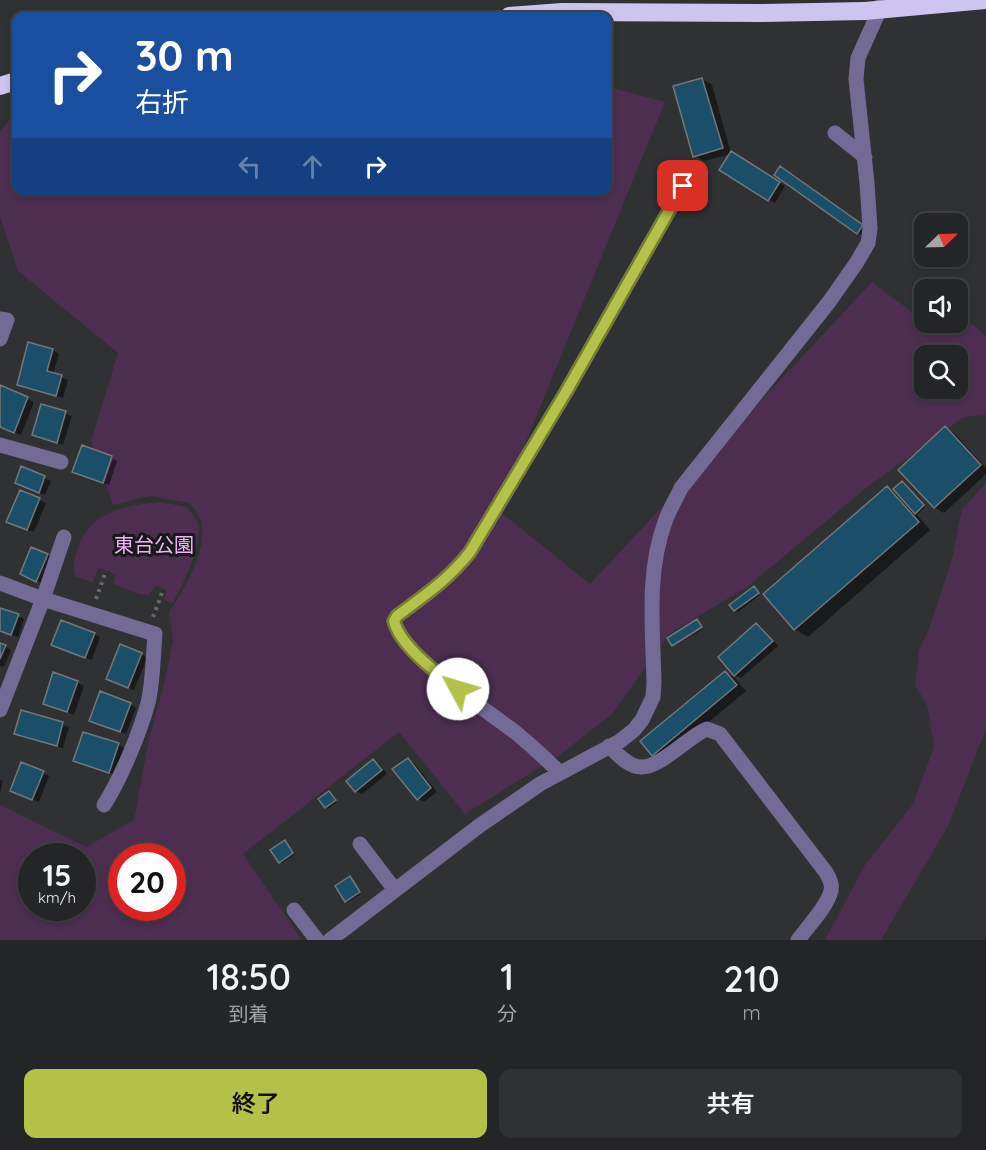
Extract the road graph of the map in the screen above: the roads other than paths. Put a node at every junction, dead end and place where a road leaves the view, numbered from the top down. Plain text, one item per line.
1 (884, 0) edge
2 (985, 0) edge
3 (535, 7) edge
4 (734, 7) edge
5 (521, 12) edge
6 (835, 133) dead end
7 (865, 157) junction
8 (683, 186) dead end
9 (0, 319) edge
10 (0, 339) edge
11 (0, 445) edge
12 (61, 462) dead end
13 (64, 537) dead end
14 (0, 583) edge
15 (43, 599) junction
16 (0, 710) edge
17 (609, 746) junction
18 (560, 773) junction
19 (104, 805) dead end
20 (360, 844) dead end
21 (395, 890) junction
22 (294, 910) dead end
23 (317, 940) edge
24 (330, 940) edge
25 (798, 940) edge

1 - 7 street
2 - 4 highway, bridge
3 - 4 highway
3 - 5 highway
6 - 7 street
7 - 17 street
8 - 18 street
9 - 10 street
11 - 12 street
13 - 15 street
14 - 15 street
15 - 16 street
15 - 19 street
17 - 18 street
17 - 25 street
18 - 21 street
20 - 21 street
21 - 24 street
22 - 23 street

